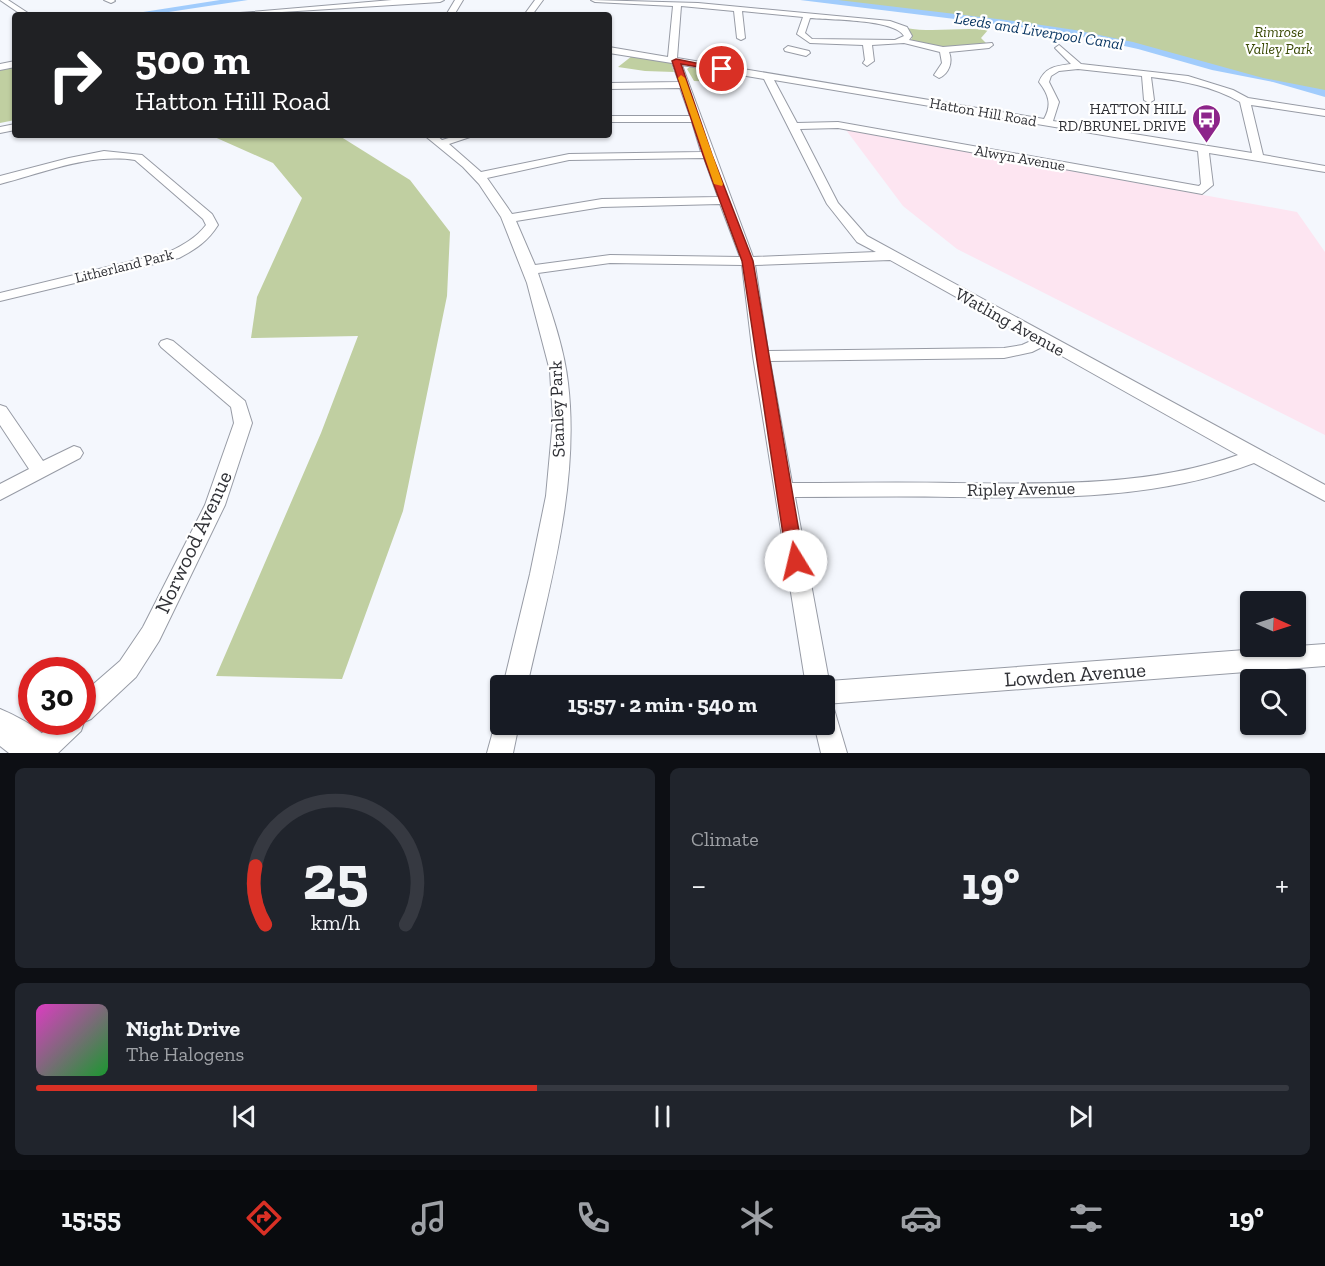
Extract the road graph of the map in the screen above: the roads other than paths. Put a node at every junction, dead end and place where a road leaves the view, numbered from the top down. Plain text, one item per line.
1 (3, 0) edge
2 (440, 0) edge
3 (595, 0) edge
4 (350, 2) edge
5 (677, 3) junction
6 (608, 4) edge
7 (303, 8) junction
8 (738, 9) junction
9 (22, 12) edge
10 (267, 12) edge
11 (309, 12) edge
12 (807, 16) junction
13 (741, 38) dead end
14 (810, 41) junction
15 (867, 42) junction
16 (904, 42) junction
17 (989, 45) dead end
18 (1059, 48) dead end
19 (788, 49) dead end
20 (943, 50) junction
21 (612, 51) edge
22 (674, 61) junction
23 (855, 61) dead end
24 (1078, 66) junction
25 (1146, 73) junction
26 (939, 75) dead end
27 (768, 76) junction
28 (683, 85) junction
29 (612, 86) edge
30 (1149, 100) dead end
31 (1245, 101) junction
32 (1325, 113) edge
33 (695, 118) junction
34 (612, 119) edge
35 (1046, 123) junction
36 (794, 126) junction
37 (435, 139) edge
38 (1203, 149) junction
39 (708, 155) junction
40 (1258, 157) junction
41 (1325, 169) edge
42 (481, 176) junction
43 (0, 180) edge
44 (725, 200) junction
45 (510, 218) junction
46 (891, 256) junction
47 (748, 261) junction
48 (530, 270) junction
49 (0, 297) edge
50 (1043, 340) junction
51 (167, 344) dead end
52 (761, 356) junction
53 (0, 411) edge
54 (74, 453) dead end
55 (1254, 456) junction
56 (40, 471) junction
57 (784, 490) junction
58 (0, 493) edge
59 (1325, 494) edge
60 (1325, 656) edge
61 (517, 675) edge
62 (816, 675) edge
63 (835, 692) edge
64 (96, 698) edge
65 (0, 726) edge
66 (58, 735) edge
67 (504, 735) edge
68 (830, 735) edge
69 (39, 753) edge
70 (500, 753) edge
71 (834, 753) edge

1 - 9 street
2 - 4 street
3 - 6 street
4 - 7 street
5 - 6 street
5 - 8 street
5 - 22 street
7 - 10 street
7 - 11 street
8 - 12 street
8 - 13 street
12 - 14 street
12 - 16 street
14 - 15 street
14 - 19 street
15 - 16 street
15 - 23 street
16 - 20 street
17 - 20 street
18 - 24 street
20 - 26 street
21 - 22 street, Hatton Hill Road
22 - 27 street, Hatton Hill Road
22 - 28 street
24 - 25 street
24 - 35 street
25 - 30 street
25 - 31 street
27 - 35 street, Hatton Hill Road
27 - 36 street, Watling Avenue
28 - 29 street
28 - 33 street
31 - 32 street
31 - 40 street
33 - 34 street
33 - 39 street
35 - 38 street, Hatton Hill Road
36 - 38 street, Alwyn Avenue
36 - 46 street, Watling Avenue
37 - 42 street, Stanley Park
38 - 40 street, Hatton Hill Road
39 - 42 street
39 - 44 street
40 - 41 street, Hatton Hill Road
42 - 45 street, Stanley Park
43 - 49 street, Litherland Park
44 - 45 street
44 - 47 street
45 - 48 street, Stanley Park
46 - 47 street
46 - 50 street, Watling Avenue
47 - 48 street
47 - 52 street
48 - 61 street, Stanley Park
50 - 52 street
50 - 55 street, Watling Avenue
51 - 64 street, Norwood Avenue
52 - 57 street
53 - 56 street
54 - 56 street
55 - 57 street, Ripley Avenue
55 - 59 street, Watling Avenue
56 - 58 street
57 - 62 street
60 - 63 street, Lowden Avenue
65 - 69 main road
66 - 69 street
67 - 70 street
68 - 71 street

